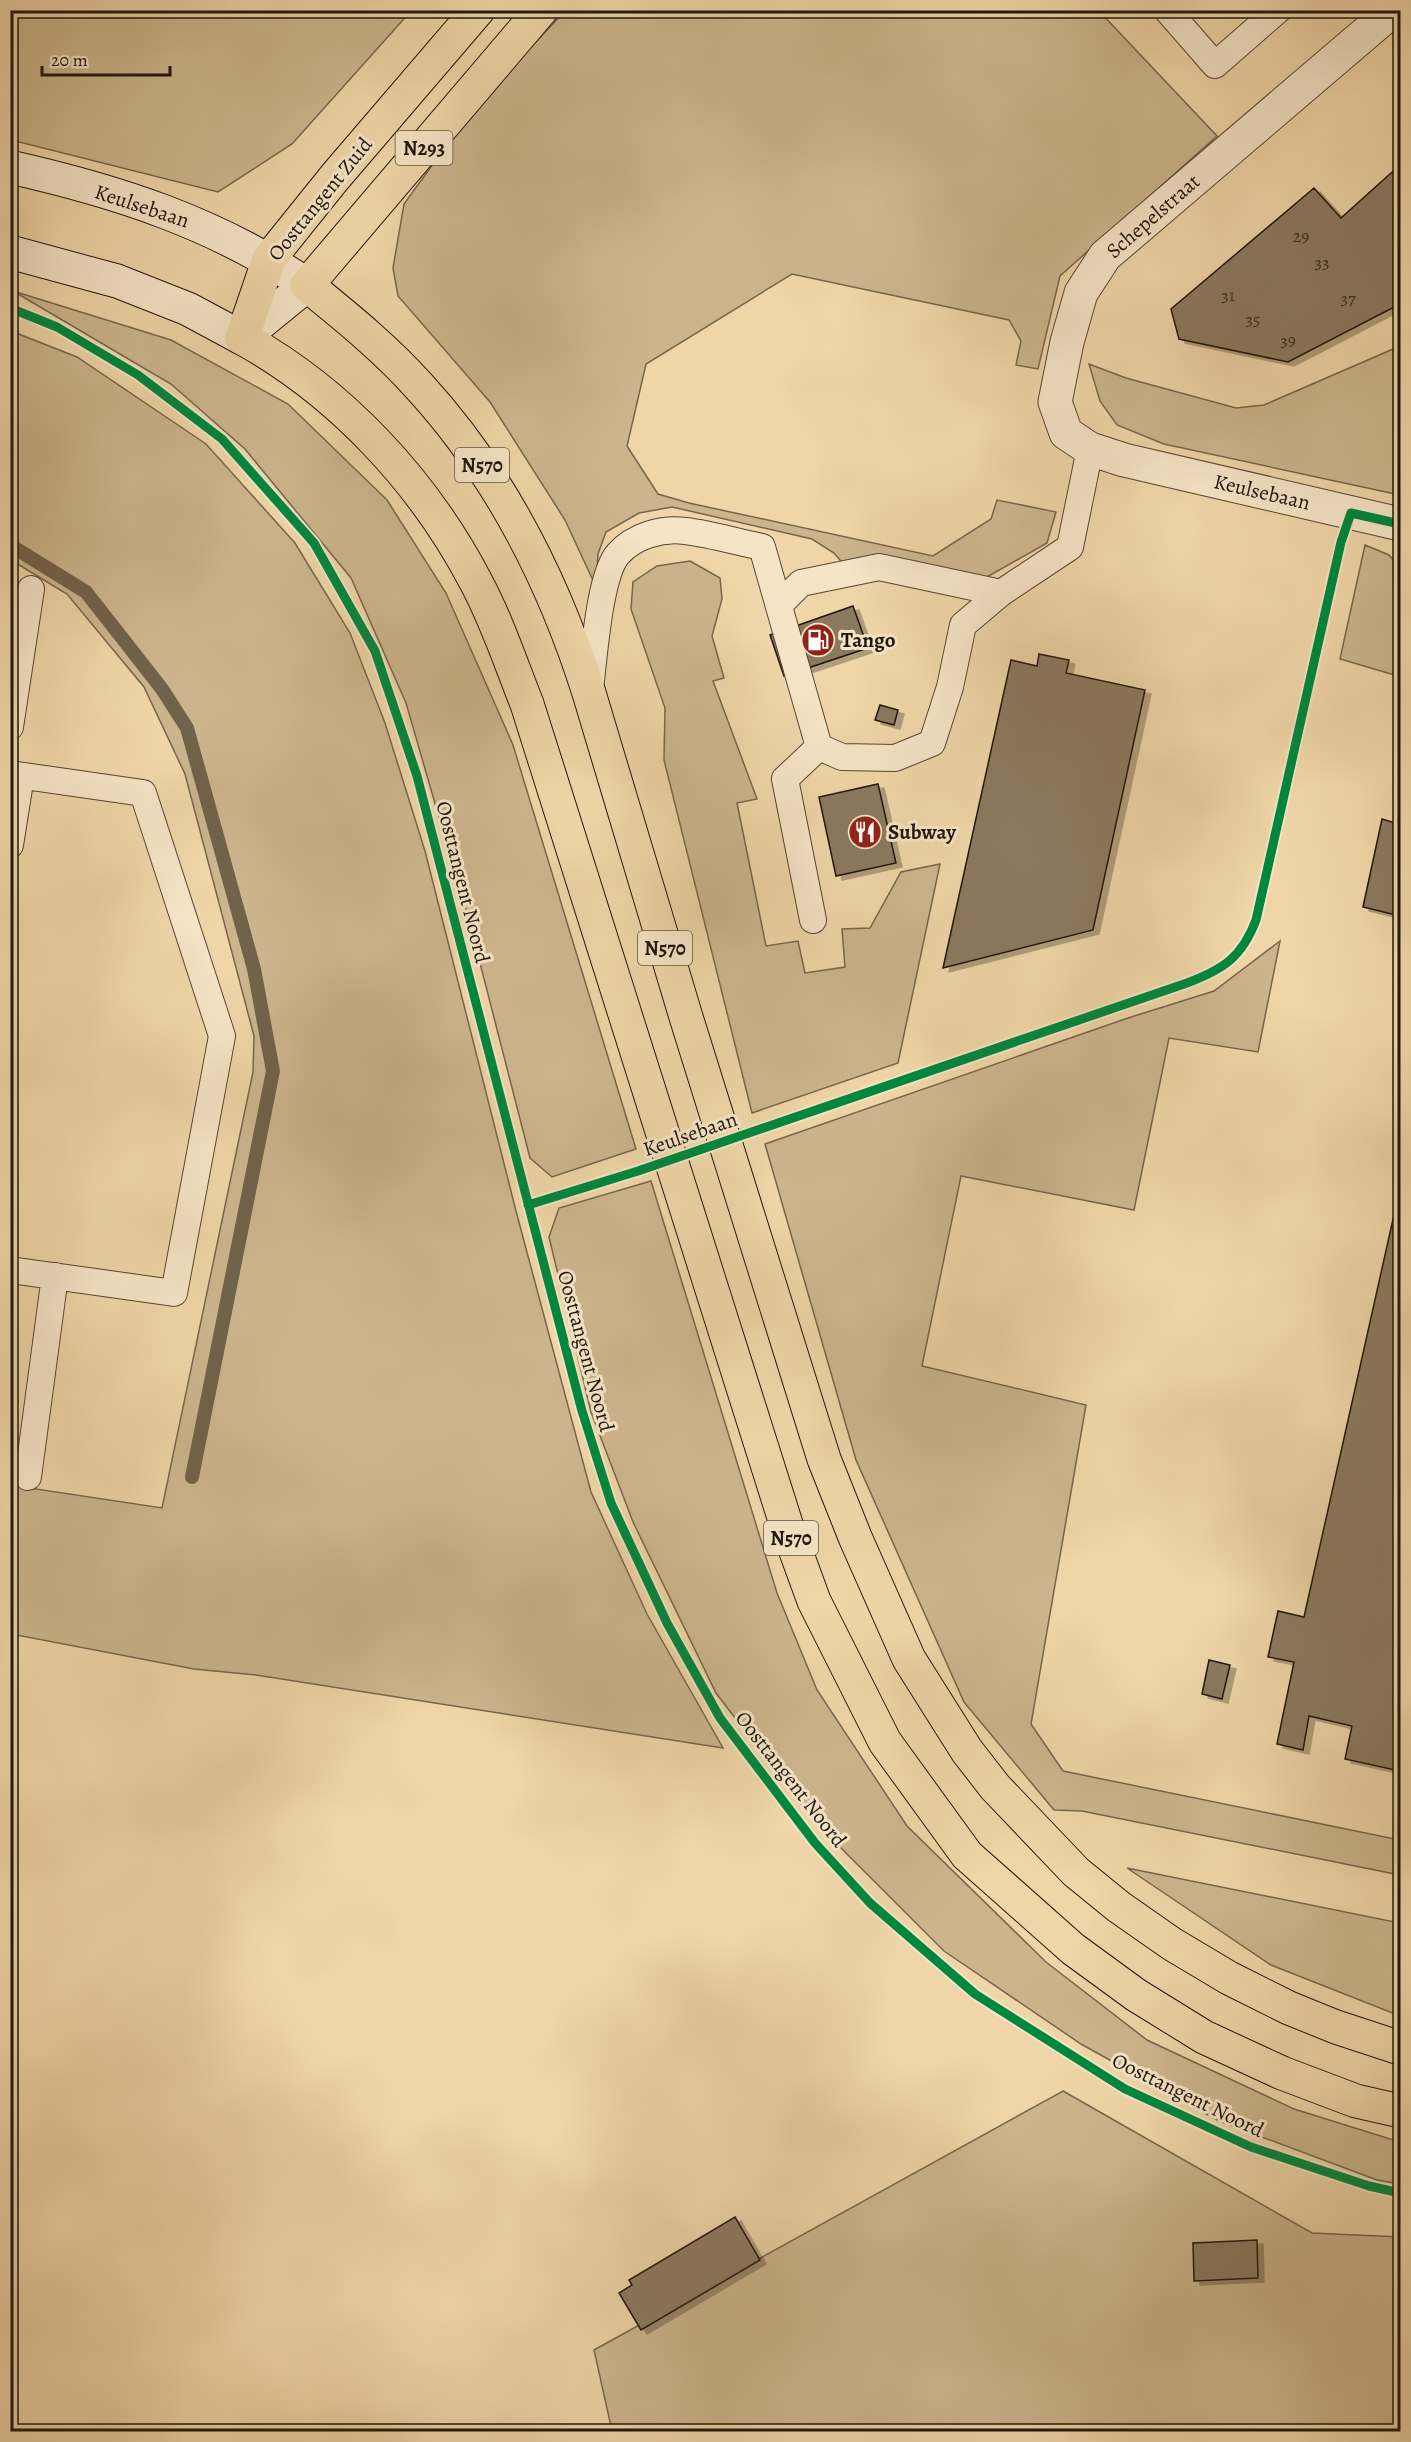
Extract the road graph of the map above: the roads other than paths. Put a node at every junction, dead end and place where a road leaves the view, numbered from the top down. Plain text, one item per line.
1 (478, 10) edge
2 (541, 10) edge
3 (1167, 10) edge
4 (1278, 10) edge
5 (1393, 10) edge
6 (10, 167) edge
7 (10, 252) edge
8 (268, 259) junction
9 (307, 285) junction
10 (242, 338) junction
11 (1090, 448) junction
12 (1124, 460) joint
13 (1401, 525) edge
14 (31, 589) dead end
15 (1001, 594) junction
16 (778, 605) junction
17 (589, 693) junction
18 (10, 727) edge
19 (819, 747) junction
20 (16, 775) edge
21 (10, 844) edge
22 (813, 920) dead end
23 (10, 1270) edge
24 (55, 1276) junction
25 (28, 1477) dead end
26 (1401, 2048) edge
27 (1401, 2111) edge

1 - 8 main road, Oosttangent Zuid / N293
2 - 9 main road, Oosttangent Zuid / N293
3 - 4 lane
5 - 11 street, Schepelstraat
6 - 8 street, Keulsebaan / N570
7 - 10 street, N570
8 - 9 street, N570
8 - 10 main road, Oosttangent Zuid / N293
9 - 10 street, Oosttangent Zuid / N293
9 - 17 main road, N570
10 - 27 main road, N570
11 - 12 street, Schepelstraat
11 - 15 lane
12 - 13 street, Keulsebaan
14 - 18 lane
15 - 16 lane
15 - 19 lane
16 - 17 lane
16 - 19 lane
17 - 26 main road, N570
19 - 22 lane
20 - 21 lane
20 - 24 lane
23 - 24 lane
24 - 25 lane

